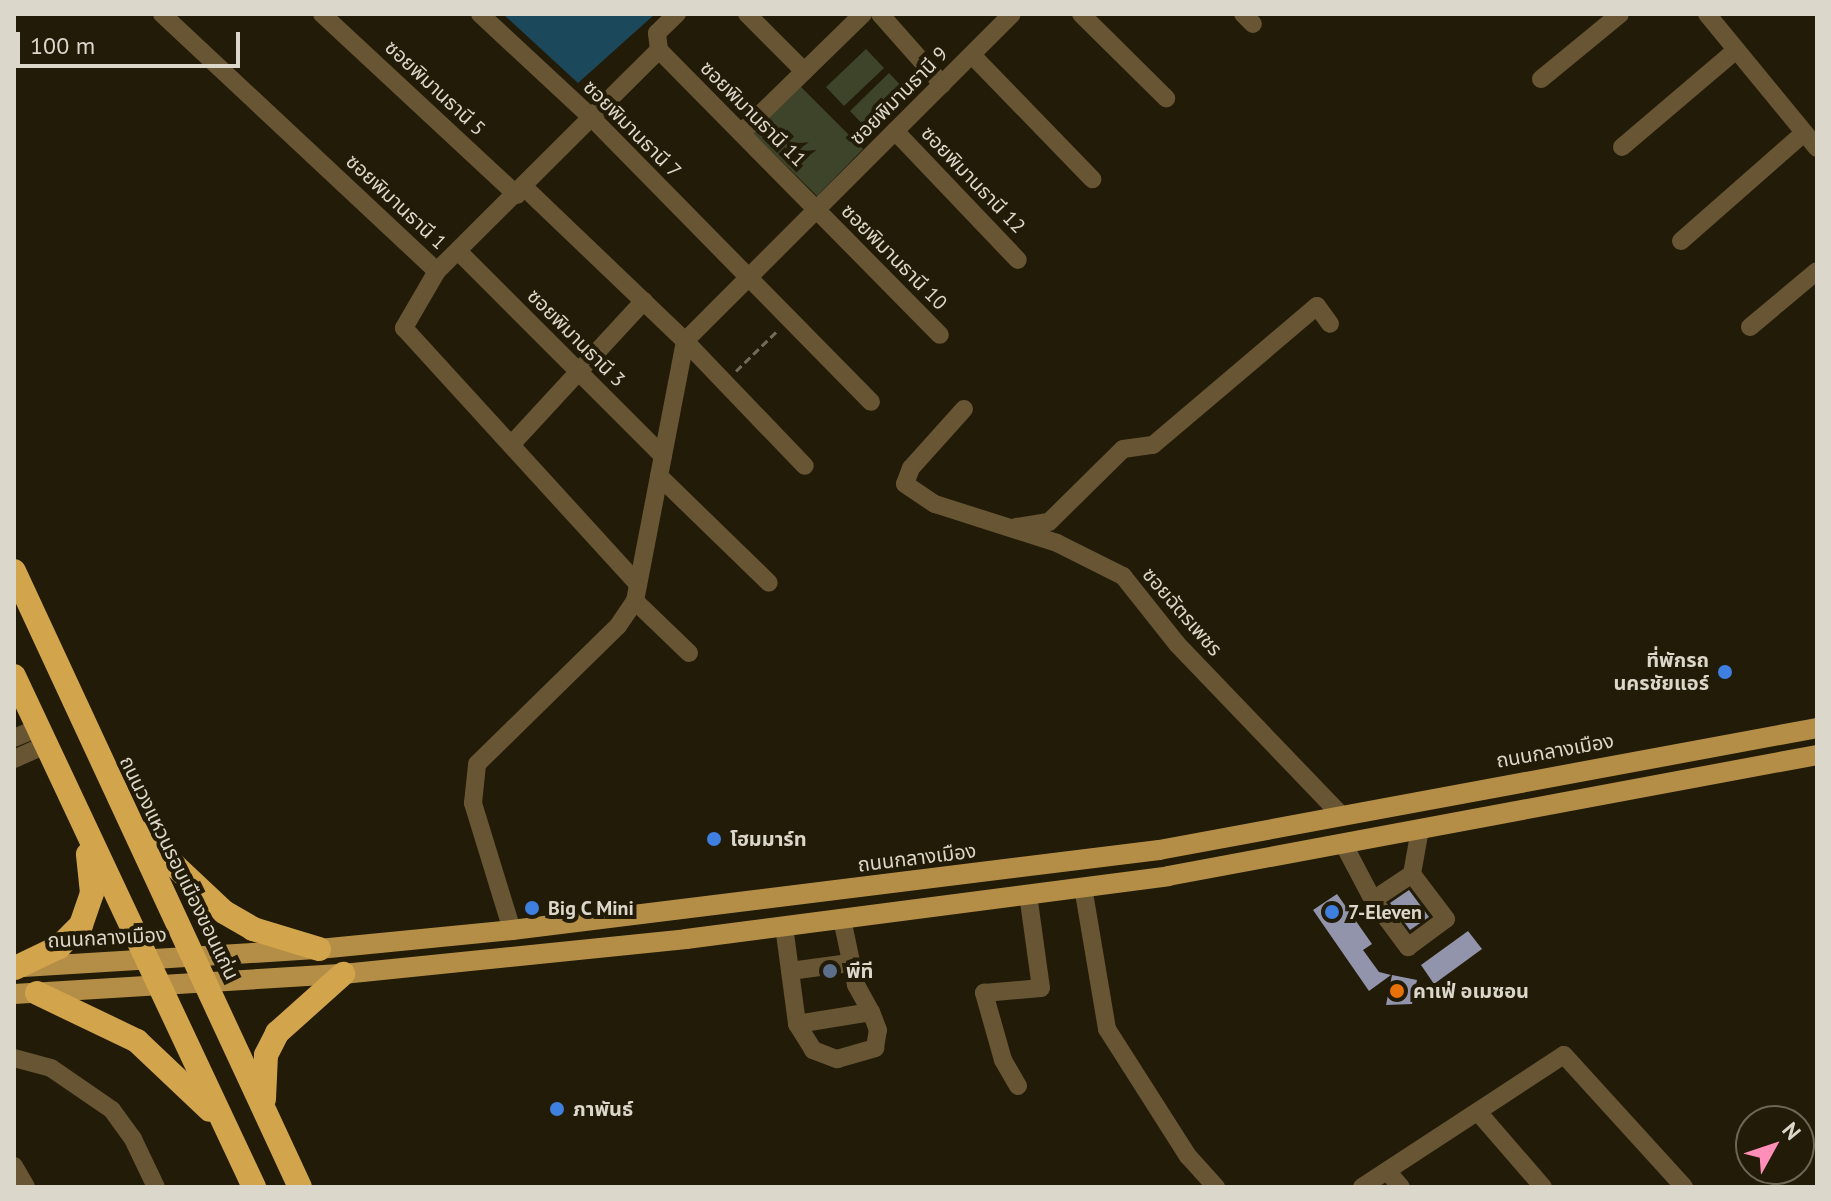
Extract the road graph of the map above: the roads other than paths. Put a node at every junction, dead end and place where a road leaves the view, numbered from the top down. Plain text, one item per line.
1 (162, 14) edge
2 (322, 14) edge
3 (480, 14) edge
4 (677, 14) edge
5 (747, 14) edge
6 (863, 14) edge
7 (880, 14) edge
8 (1012, 14) edge
9 (1081, 14) edge
10 (1620, 14) edge
11 (1707, 14) edge
12 (659, 50) junction
13 (1736, 50) junction
14 (972, 55) junction
15 (804, 71) junction
16 (1541, 79) dead end
17 (942, 84) junction
18 (1166, 98) dead end
19 (592, 118) junction
20 (895, 131) junction
21 (741, 133) junction
22 (1804, 133) junction
23 (1622, 147) dead end
24 (1817, 148) edge
25 (1092, 179) dead end
26 (521, 191) junction
27 (817, 210) junction
28 (1681, 241) dead end
29 (458, 251) junction
30 (1018, 260) dead end
31 (437, 271) junction
32 (1817, 271) edge
33 (749, 278) junction
34 (644, 301) junction
35 (1330, 324) dead end
36 (1750, 327) dead end
37 (940, 335) dead end
38 (685, 341) junction
39 (578, 372) junction
40 (871, 402) dead end
41 (964, 409) dead end
42 (511, 445) junction
43 (663, 456) junction
44 (805, 466) dead end
45 (659, 476) junction
46 (1013, 527) junction
47 (14, 571) edge
48 (769, 583) dead end
49 (637, 592) junction
50 (689, 653) dead end
51 (14, 676) edge
52 (1817, 728) edge
53 (42, 736) junction
54 (14, 738) edge
55 (1817, 755) edge
56 (14, 759) edge
57 (1340, 814) junction
58 (127, 821) junction
59 (1420, 829) junction
60 (86, 839) junction
61 (1344, 845) junction
62 (1412, 874) junction
63 (1083, 887) junction
64 (1028, 894) junction
65 (781, 900) junction
66 (1373, 900) junction
67 (842, 919) junction
68 (784, 926) junction
69 (512, 930) junction
70 (319, 949) junction
71 (194, 957) junction
72 (147, 959) junction
73 (849, 963) junction
74 (14, 968) edge
75 (790, 971) junction
76 (343, 974) junction
77 (207, 983) junction
78 (161, 986) junction
79 (25, 994) edge
80 (871, 1012) junction
81 (797, 1024) junction
82 (14, 1058) edge
83 (1018, 1086) dead end
84 (264, 1105) junction
85 (1478, 1112) junction
86 (223, 1123) junction
87 (14, 1166) edge
88 (1387, 1171) junction
89 (26, 1187) edge
90 (156, 1187) edge
91 (254, 1187) edge
92 (300, 1187) edge
93 (1216, 1187) edge
94 (1362, 1187) edge
95 (1401, 1187) edge
96 (1543, 1187) edge
97 (1684, 1187) edge

1 - 31 street, ซอยพิมานธานี 1
2 - 26 street, ซอยพิมานธานี 5
3 - 19 street, ซอยพิมานธานี 7
4 - 12 street
5 - 15 street
6 - 15 street
7 - 17 street
8 - 14 street, ซอยพิมานธานี 9
9 - 18 street
10 - 16 street
11 - 13 street
12 - 19 street
12 - 21 street, ซอยพิมานธานี 11
13 - 22 street
13 - 23 street
14 - 17 street, ซอยพิมานธานี 9
14 - 25 street
15 - 21 street
17 - 20 street, ซอยพิมานธานี 9
19 - 26 street
19 - 33 street, ซอยพิมานธานี 7
20 - 27 street, ซอยพิมานธานี 9
20 - 30 street, ซอยพิมานธานี 12
21 - 27 street, ซอยพิมานธานี 11
22 - 24 street
22 - 28 street
26 - 29 street
26 - 34 street, ซอยพิมานธานี 5
27 - 33 street, ซอยพิมานธานี 9
27 - 37 street, ซอยพิมานธานี 10
29 - 31 street
29 - 39 street, ซอยพิมานธานี 3
31 - 42 street, ซอยพิมานธานี 1
32 - 36 street
33 - 38 street, ซอยพิมานธานี 9
33 - 40 street, ซอยพิมานธานี 7
34 - 38 street, ซอยพิมานธานี 5
34 - 39 street
35 - 46 street
38 - 43 street
38 - 44 street, ซอยพิมานธานี 5
39 - 42 street
39 - 43 street, ซอยพิมานธานี 3
41 - 46 street, ซอยฉัตรเพชร
42 - 49 street, ซอยพิมานธานี 1
43 - 45 street
45 - 48 street
45 - 49 street
46 - 57 street, ซอยฉัตรเพชร
47 - 58 highway, ถนนวงแหวนรอบเมืองขอนแก่น
49 - 50 street, ซอยพิมานธานี 1
49 - 69 street
51 - 53 highway
52 - 57 main road, ถนนกลางเมือง
53 - 54 street
53 - 56 street
53 - 60 highway
55 - 59 main road
57 - 65 main road, ถนนกลางเมือง
58 - 70 highway
58 - 71 highway, ถนนวงแหวนรอบเมืองขอนแก่น
59 - 61 main road
59 - 62 street
60 - 72 highway
60 - 74 highway
61 - 63 main road
61 - 66 street
62 - 66 street
62 - 66 street
63 - 64 main road
63 - 93 street
64 - 67 main road
64 - 83 street
65 - 68 main road
65 - 69 main road, ถนนกลางเมือง
67 - 68 main road
67 - 73 street
68 - 75 street
68 - 76 main road
69 - 70 main road, ถนนกลางเมือง
70 - 71 main road, ถนนกลางเมือง
71 - 72 main road, ถนนกลางเมือง
71 - 77 highway, ถนนวงแหวนรอบเมืองขอนแก่น
72 - 74 main road, ถนนกลางเมือง
72 - 78 highway
73 - 75 street
73 - 80 street
75 - 81 street
76 - 77 main road
76 - 84 highway
77 - 78 main road
77 - 84 highway, ถนนวงแหวนรอบเมืองขอนแก่น
78 - 79 main road
78 - 86 highway
79 - 86 highway
80 - 81 street
80 - 81 street
82 - 90 street
84 - 92 highway, ถนนวงแหวนรอบเมืองขอนแก่น
85 - 88 street
85 - 96 street
85 - 97 street
86 - 91 highway
87 - 89 street
88 - 94 street
88 - 95 street

